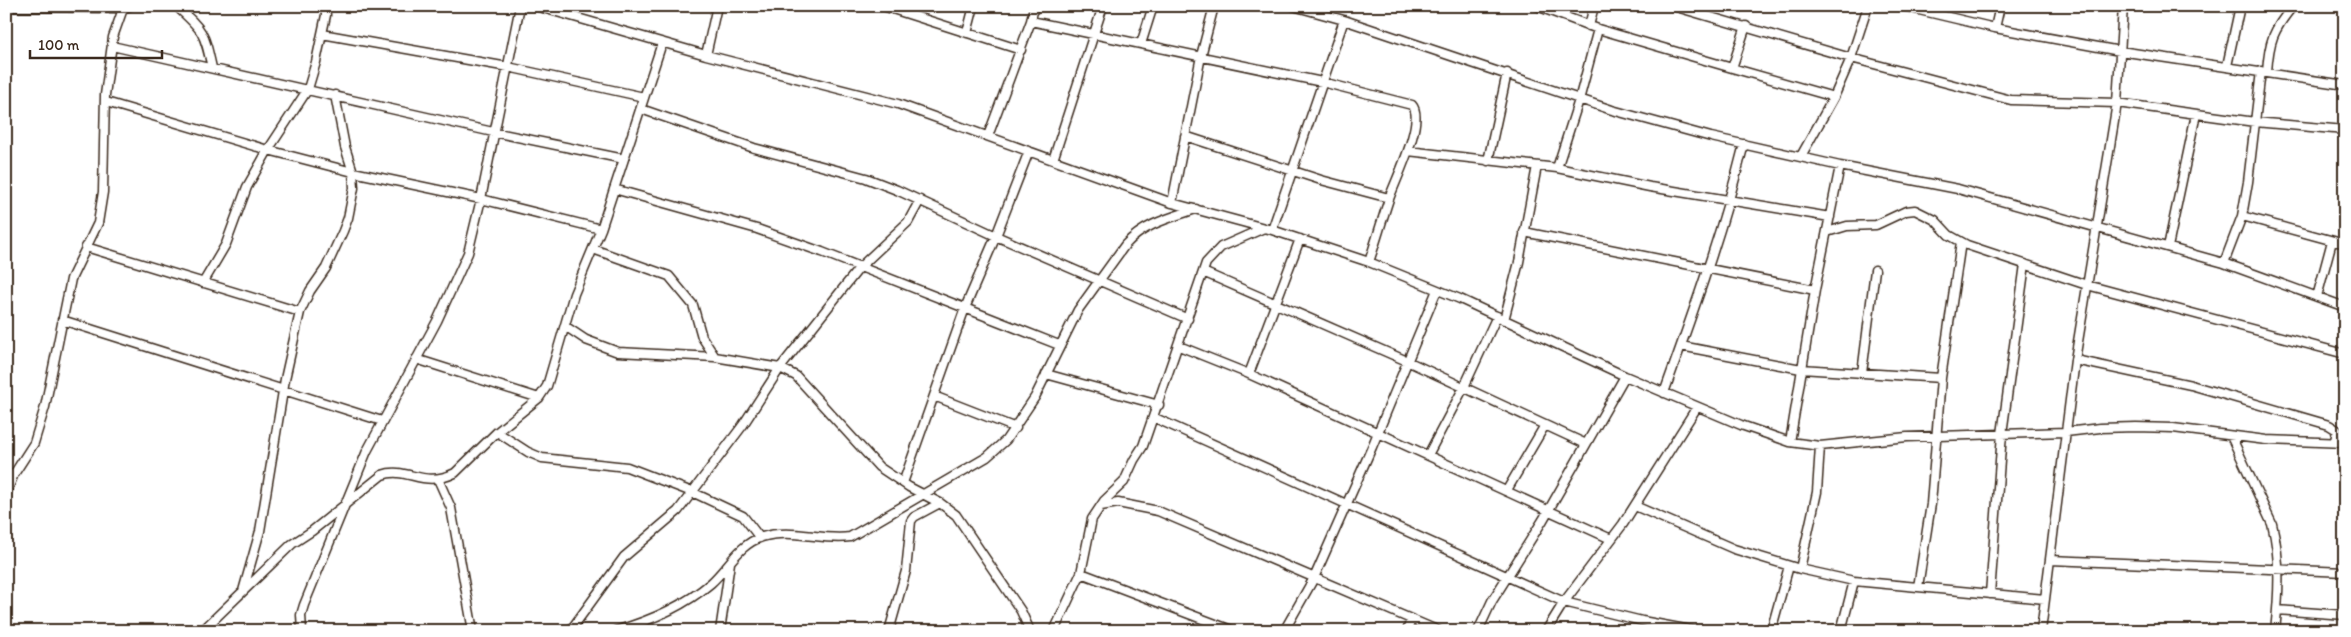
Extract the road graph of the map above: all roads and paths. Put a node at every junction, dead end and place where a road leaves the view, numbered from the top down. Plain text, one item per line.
1 (176, 6) edge
2 (325, 6) edge
3 (520, 6) edge
4 (536, 6) edge
5 (717, 6) edge
6 (883, 6) edge
7 (974, 6) edge
8 (1034, 6) edge
9 (1103, 6) edge
10 (1152, 6) edge
11 (1214, 6) edge
12 (1293, 6) edge
13 (1537, 6) edge
14 (1594, 6) edge
15 (1673, 6) edge
16 (1868, 6) edge
17 (1902, 6) edge
18 (2000, 6) edge
19 (2122, 6) edge
20 (2240, 6) edge
21 (2293, 6) edge
22 (6, 7) edge
23 (125, 7) edge
24 (1344, 20) junction
25 (1031, 21) junction
26 (1589, 26) junction
27 (1746, 26) junction
28 (1995, 28) junction
29 (1598, 29) junction
30 (967, 33) junction
31 (322, 34) junction
32 (1093, 34) junction
33 (662, 43) junction
34 (1141, 44) junction
35 (112, 46) junction
36 (1020, 50) junction
37 (2120, 50) junction
38 (706, 55) junction
39 (1201, 56) junction
40 (1851, 58) junction
41 (2227, 66) junction
42 (508, 67) junction
43 (212, 68) junction
44 (1732, 68) junction
45 (2264, 71) junction
46 (1506, 73) junction
47 (1322, 82) junction
48 (2345, 85) edge
49 (308, 89) junction
50 (335, 95) junction
51 (644, 97) junction
52 (1834, 97) junction
53 (1579, 100) junction
54 (106, 102) junction
55 (2116, 103) junction
56 (641, 109) junction
57 (2196, 114) junction
58 (2254, 122) junction
59 (2345, 130) edge
60 (493, 132) junction
61 (988, 136) junction
62 (1185, 136) junction
63 (1744, 144) junction
64 (268, 150) junction
65 (1029, 151) junction
66 (1408, 151) junction
67 (1801, 156) junction
68 (624, 159) junction
69 (1053, 160) junction
70 (1488, 161) junction
71 (1537, 166) junction
72 (1840, 166) junction
73 (1558, 168) junction
74 (1291, 170) junction
75 (353, 172) junction
76 (614, 190) junction
77 (1389, 198) junction
78 (481, 199) junction
79 (920, 200) junction
80 (1730, 200) junction
81 (1172, 203) junction
82 (1196, 209) junction
83 (2242, 216) junction
84 (1830, 217) junction
85 (2096, 226) junction
86 (602, 229) junction
87 (1268, 229) junction
88 (1524, 232) junction
89 (1827, 232) junction
90 (996, 236) junction
91 (1300, 239) junction
92 (2332, 241) junction
93 (1961, 242) junction
94 (2345, 244) edge
95 (86, 247) junction
96 (2168, 247) junction
97 (592, 249) junction
98 (1369, 262) junction
99 (2224, 263) junction
100 (2025, 264) junction
101 (860, 267) junction
102 (1709, 268) junction
103 (1875, 270) dead end
104 (1203, 272) junction
105 (1099, 280) junction
106 (202, 283) junction
107 (2087, 285) junction
108 (1437, 290) junction
109 (1815, 290) junction
110 (2317, 296) junction
111 (1276, 304) junction
112 (2345, 307) edge
113 (965, 308) junction
114 (300, 312) junction
115 (1500, 318) junction
116 (1188, 319) junction
117 (62, 320) junction
118 (565, 326) junction
119 (1060, 345) junction
120 (1180, 346) junction
121 (1681, 346) junction
122 (2345, 354) edge
123 (715, 357) junction
124 (416, 359) junction
125 (2075, 360) junction
126 (1407, 361) junction
127 (780, 368) junction
128 (1801, 369) junction
129 (1862, 373) junction
130 (1046, 374) junction
131 (1250, 374) junction
132 (1625, 376) junction
133 (1941, 378) junction
134 (1464, 387) junction
135 (284, 391) junction
136 (1664, 393) junction
137 (934, 396) junction
138 (539, 398) junction
139 (1159, 405) junction
140 (1697, 407) junction
141 (1155, 418) junction
142 (382, 421) junction
143 (1544, 424) junction
144 (1016, 428) junction
145 (497, 432) junction
146 (1378, 432) junction
147 (2066, 432) junction
148 (2002, 434) junction
149 (1936, 436) junction
150 (2231, 436) junction
151 (2335, 441) junction
152 (1790, 442) junction
153 (2345, 443) edge
154 (1586, 444) junction
155 (1820, 446) junction
156 (1428, 455) junction
157 (438, 479) junction
158 (903, 483) junction
159 (1507, 490) junction
160 (692, 492) junction
161 (6, 494) edge
162 (923, 494) junction
163 (940, 503) junction
164 (1346, 503) junction
165 (346, 504) junction
166 (1101, 506) junction
167 (1635, 506) junction
168 (1549, 509) junction
169 (760, 538) junction
170 (1611, 539) junction
171 (2050, 560) junction
172 (730, 563) junction
173 (1789, 566) junction
174 (2279, 568) junction
175 (1800, 569) junction
176 (2345, 572) edge
177 (1081, 573) junction
178 (1508, 576) junction
179 (1314, 578) junction
180 (1854, 581) junction
181 (1918, 587) junction
182 (242, 593) junction
183 (1990, 594) junction
184 (2045, 599) junction
185 (1564, 602) junction
186 (2277, 610) junction
187 (2345, 615) edge
188 (1411, 619) junction
189 (1642, 621) junction
190 (202, 631) edge
191 (302, 631) edge
192 (473, 631) edge
193 (570, 631) edge
194 (615, 631) edge
195 (720, 631) edge
196 (889, 631) edge
197 (1030, 631) edge
198 (1054, 631) edge
199 (1234, 631) edge
200 (1284, 631) edge
201 (1407, 631) edge
202 (1439, 631) edge
203 (1478, 631) edge
204 (1546, 631) edge
205 (1640, 631) edge
206 (1696, 631) edge
207 (1771, 631) edge
208 (1841, 631) edge
209 (2041, 631) edge
210 (2274, 631) edge

1 - 43 street
2 - 31 street
3 - 42 street
4 - 33 street
5 - 38 street
6 - 30 street
7 - 30 street
8 - 25 street
9 - 32 street
10 - 34 street
11 - 39 street
12 - 24 street
13 - 26 street
14 - 26 street
15 - 27 street
16 - 40 street
17 - 28 street
18 - 28 street
19 - 37 street
20 - 41 street
21 - 45 street
22 - 23 street
23 - 35 street
24 - 46 street
24 - 47 street
25 - 32 street
25 - 36 street
26 - 29 street
27 - 40 street
27 - 44 street
28 - 37 street
29 - 44 street
29 - 53 street
30 - 36 street
31 - 42 street
31 - 49 street
32 - 34 street
32 - 69 street
33 - 38 street
33 - 51 street
34 - 39 street
35 - 43 street
35 - 54 street
36 - 61 street
37 - 41 street
37 - 55 street
38 - 61 street
39 - 47 street
39 - 62 street
40 - 52 street
40 - 55 street
41 - 45 street
42 - 51 street
42 - 60 street
43 - 49 street
44 - 52 street
45 - 48 street
45 - 58 street
46 - 53 street
46 - 70 street
47 - 66 street
47 - 74 street
49 - 50 street
49 - 64 street
50 - 60 street
50 - 75 street
51 - 56 street
52 - 67 street
53 - 63 street
53 - 73 street
54 - 64 street
54 - 95 street
55 - 57 street
55 - 85 street
56 - 68 street
56 - 79 street
57 - 58 street
57 - 96 street
58 - 59 street
58 - 83 street
60 - 68 street
60 - 78 street
61 - 65 street
62 - 74 street
62 - 81 street
63 - 67 street
63 - 80 street
64 - 75 street
64 - 106 street
65 - 69 street
65 - 90 street
66 - 70 street
66 - 77 street
67 - 72 street
68 - 76 street
69 - 81 street
70 - 71 street
71 - 73 street
71 - 88 street
72 - 84 street
72 - 85 street
73 - 80 street
74 - 77 street
74 - 87 street
75 - 78 street
75 - 114 street
76 - 86 street
76 - 101 street
77 - 98 street
78 - 86 street
78 - 124 street
79 - 90 street
79 - 101 street
80 - 84 street
80 - 102 street
81 - 82 street
82 - 87 street
82 - 105 street
83 - 92 street
83 - 99 street
84 - 89 street
85 - 96 street
85 - 107 street
86 - 97 street
87 - 91 street
87 - 104 street
88 - 102 street
88 - 115 street
89 - 93 street
89 - 109 street
90 - 105 street
90 - 113 street
91 - 98 street
91 - 111 street
92 - 94 street
92 - 110 street
93 - 100 street
93 - 133 street
95 - 106 street
95 - 117 street
96 - 99 street
97 - 118 street
97 - 123 street
98 - 108 street
99 - 110 street
100 - 107 street
100 - 148 street
101 - 113 street
101 - 127 street
102 - 109 street
102 - 121 street
103 - 129 street
104 - 111 street
104 - 116 street
105 - 116 street
105 - 119 street
106 - 114 street
107 - 122 street
107 - 125 street
108 - 115 street
108 - 126 street
109 - 128 street
110 - 112 street
111 - 126 street
111 - 131 street
113 - 119 street
113 - 137 street
114 - 135 street
115 - 132 street
115 - 134 street
116 - 120 street
117 - 135 street
117 - 161 street
118 - 123 street
118 - 138 street
119 - 130 street
120 - 131 street
120 - 139 street
121 - 128 street
121 - 136 street
123 - 127 street
124 - 138 street
124 - 142 street
125 - 147 street
125 - 151 street
126 - 134 street
126 - 146 street
127 - 158 street
127 - 160 street
128 - 129 street
128 - 152 street
129 - 133 street
130 - 139 street
130 - 144 street
131 - 146 street
132 - 136 street
132 - 154 street
133 - 149 street
134 - 143 street
134 - 156 street
135 - 142 street
135 - 182 street
136 - 140 street
137 - 144 street
137 - 158 street
138 - 145 street
139 - 141 street
140 - 152 street
140 - 167 street
141 - 164 street
141 - 166 street
142 - 165 street
143 - 154 street
143 - 159 street
144 - 162 street
145 - 157 street
145 - 160 street
146 - 156 street
146 - 164 street
147 - 148 street
147 - 150 street
147 - 171 street
148 - 149 street
148 - 183 street
149 - 155 street
149 - 181 street
150 - 151 street
150 - 174 street
151 - 153 street
152 - 155 street
154 - 168 street
155 - 175 street
156 - 159 street
157 - 165 street
157 - 192 street
158 - 162 street
159 - 168 street
160 - 169 street
160 - 193 street
162 - 163 street
162 - 169 street
163 - 196 street
163 - 197 street
164 - 178 street
164 - 179 street
165 - 182 street
165 - 191 street
166 - 177 street
166 - 179 street
167 - 170 street
167 - 173 street
168 - 170 street
168 - 178 street
169 - 172 street
170 - 185 street
171 - 174 street
171 - 184 street
172 - 194 street
172 - 195 street
173 - 175 street
173 - 207 street
174 - 176 street
174 - 186 street
175 - 180 street
177 - 198 street
177 - 199 street
178 - 185 street
178 - 203 street
179 - 188 street
179 - 200 street
180 - 181 street
180 - 208 street
181 - 183 street
182 - 190 street
183 - 184 street
184 - 209 street
185 - 189 street
185 - 204 street
186 - 187 street
186 - 210 street
188 - 201 street
188 - 202 street
189 - 205 street
189 - 206 street

